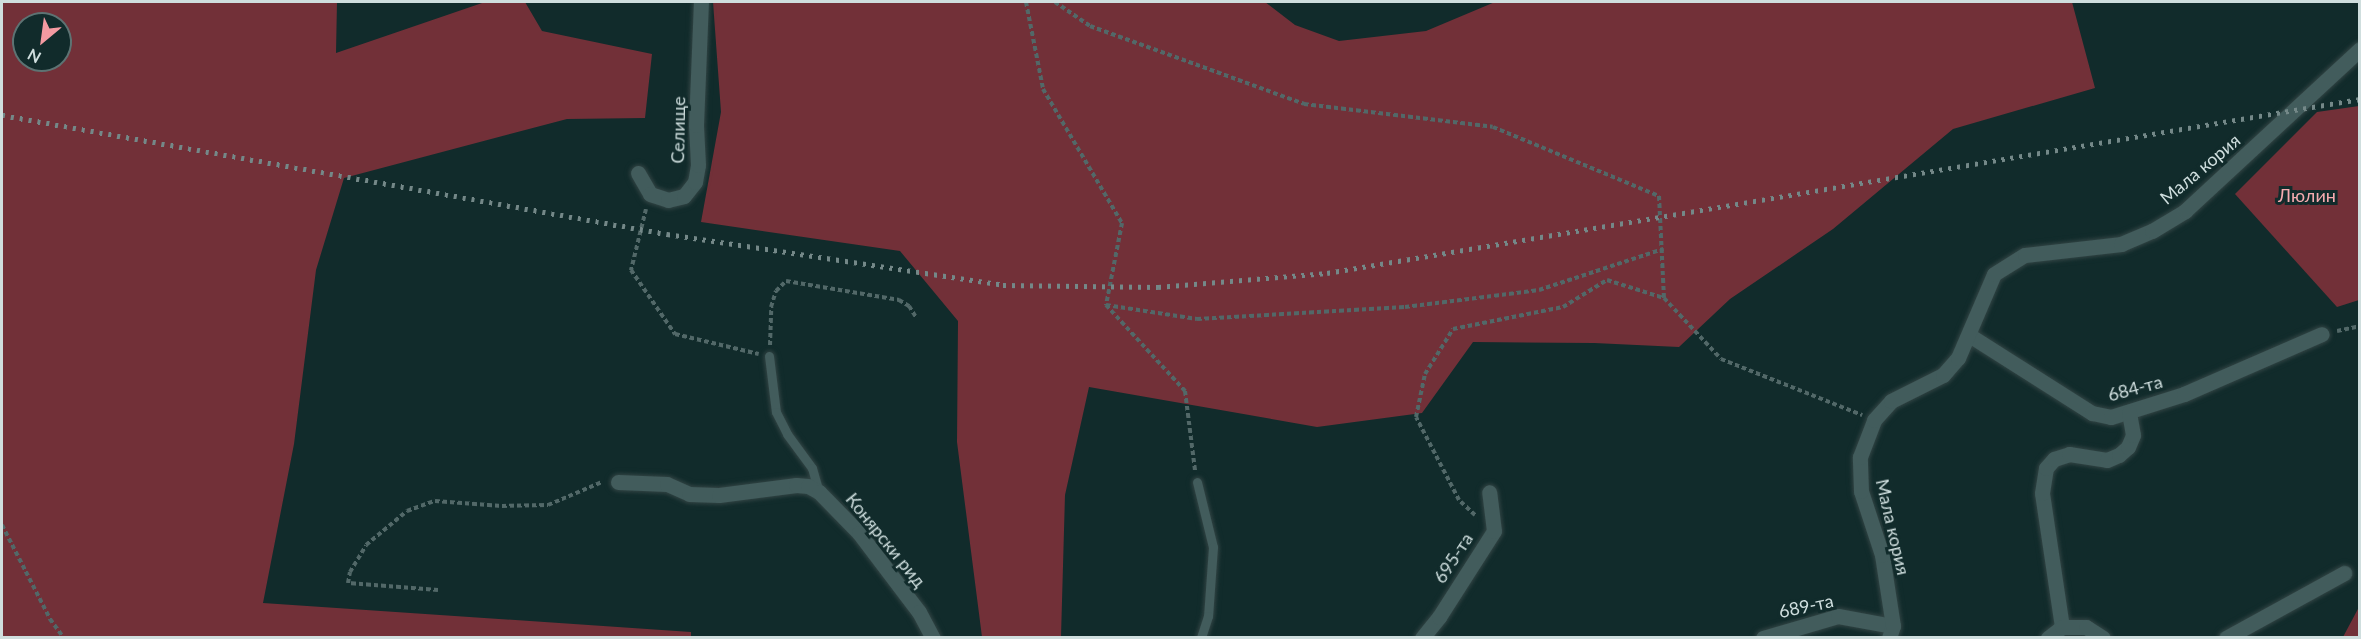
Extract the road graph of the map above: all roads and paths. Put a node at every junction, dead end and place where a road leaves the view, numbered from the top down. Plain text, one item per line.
1 (701, 2) edge
2 (1026, 2) edge
3 (1055, 2) edge
4 (2360, 49) edge
5 (2354, 63) edge
6 (638, 173) dead end
7 (650, 194) junction
8 (1663, 249) junction
9 (1664, 298) junction
10 (1106, 304) junction
11 (916, 317) dead end
12 (2360, 326) edge
13 (2322, 334) joint
14 (1969, 335) junction
15 (769, 356) junction
16 (2129, 412) junction
17 (1874, 420) junction
18 (618, 482) joint
19 (1197, 482) joint
20 (819, 492) junction
21 (1489, 492) dead end
22 (2, 525) edge
23 (1494, 531) junction
24 (2344, 573) dead end
25 (438, 590) dead end
26 (2062, 627) junction
27 (1891, 632) edge
28 (64, 638) edge
29 (933, 638) edge
30 (1201, 638) edge
31 (1422, 638) edge
32 (1763, 638) edge
33 (2048, 638) edge
34 (2103, 638) edge
35 (2226, 638) edge

1 - 7 street, Селище
2 - 10 path
3 - 8 path
4 - 5 street, Мала кория
5 - 14 street, Мала кория
6 - 7 street
7 - 15 path
8 - 9 path
8 - 10 path
9 - 17 path
9 - 23 path
10 - 19 path
11 - 15 path
12 - 13 path
13 - 16 street, 684-та
14 - 16 street, 684-та
14 - 17 street, Мала кория
15 - 20 lane
16 - 26 street
17 - 27 street, Мала кория
18 - 20 street, Конярски рид
18 - 25 path
19 - 30 lane
20 - 29 street, Конярски рид
21 - 23 street, 695-та
22 - 28 path
23 - 31 street, 695-та
24 - 35 street
26 - 33 street
26 - 34 street
27 - 32 street, 689-та

